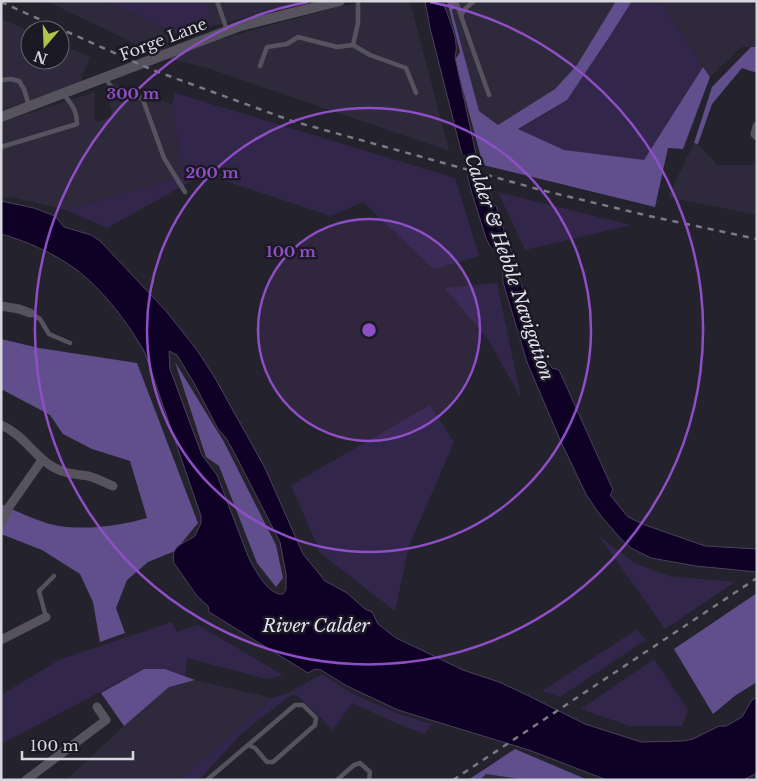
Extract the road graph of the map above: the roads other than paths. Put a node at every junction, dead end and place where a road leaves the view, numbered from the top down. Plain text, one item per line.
1 (217, 1) edge
2 (340, 1) edge
3 (358, 1) edge
4 (456, 1) edge
5 (474, 1) edge
6 (315, 4) edge
7 (461, 16) junction
8 (227, 31) junction
9 (353, 45) junction
10 (260, 66) dead end
11 (104, 77) junction
12 (1, 80) edge
13 (62, 93) junction
14 (416, 94) dead end
15 (489, 95) dead end
16 (29, 106) junction
17 (1, 117) edge
18 (757, 126) edge
19 (757, 136) edge
20 (1, 147) edge
21 (185, 192) dead end
22 (1, 306) edge
23 (30, 313) joint
24 (70, 344) dead end
25 (1, 425) edge
26 (42, 460) junction
27 (113, 486) dead end
28 (5, 506) edge
29 (1, 524) edge
30 (54, 576) dead end
31 (46, 617) joint
32 (1, 640) edge
33 (97, 707) dead end
34 (248, 745) junction
35 (26, 780) edge
36 (207, 780) edge
37 (337, 780) edge
38 (369, 780) edge

1 - 8 lane
2 - 6 street, Forge Lane
3 - 9 lane
4 - 7 lane
5 - 7 lane
6 - 8 street, Forge Lane
7 - 15 lane
8 - 11 street, Forge Lane
9 - 10 lane
9 - 14 lane
11 - 13 street, Forge Lane
11 - 21 lane
12 - 16 lane
13 - 16 street, Forge Lane
13 - 20 lane
16 - 17 street, Forge Lane
18 - 19 street
22 - 23 street
23 - 24 lane
25 - 26 street
26 - 27 street
26 - 28 street
28 - 29 street
30 - 31 lane
31 - 32 street
33 - 35 street
34 - 34 lane
34 - 36 lane
37 - 38 lane

